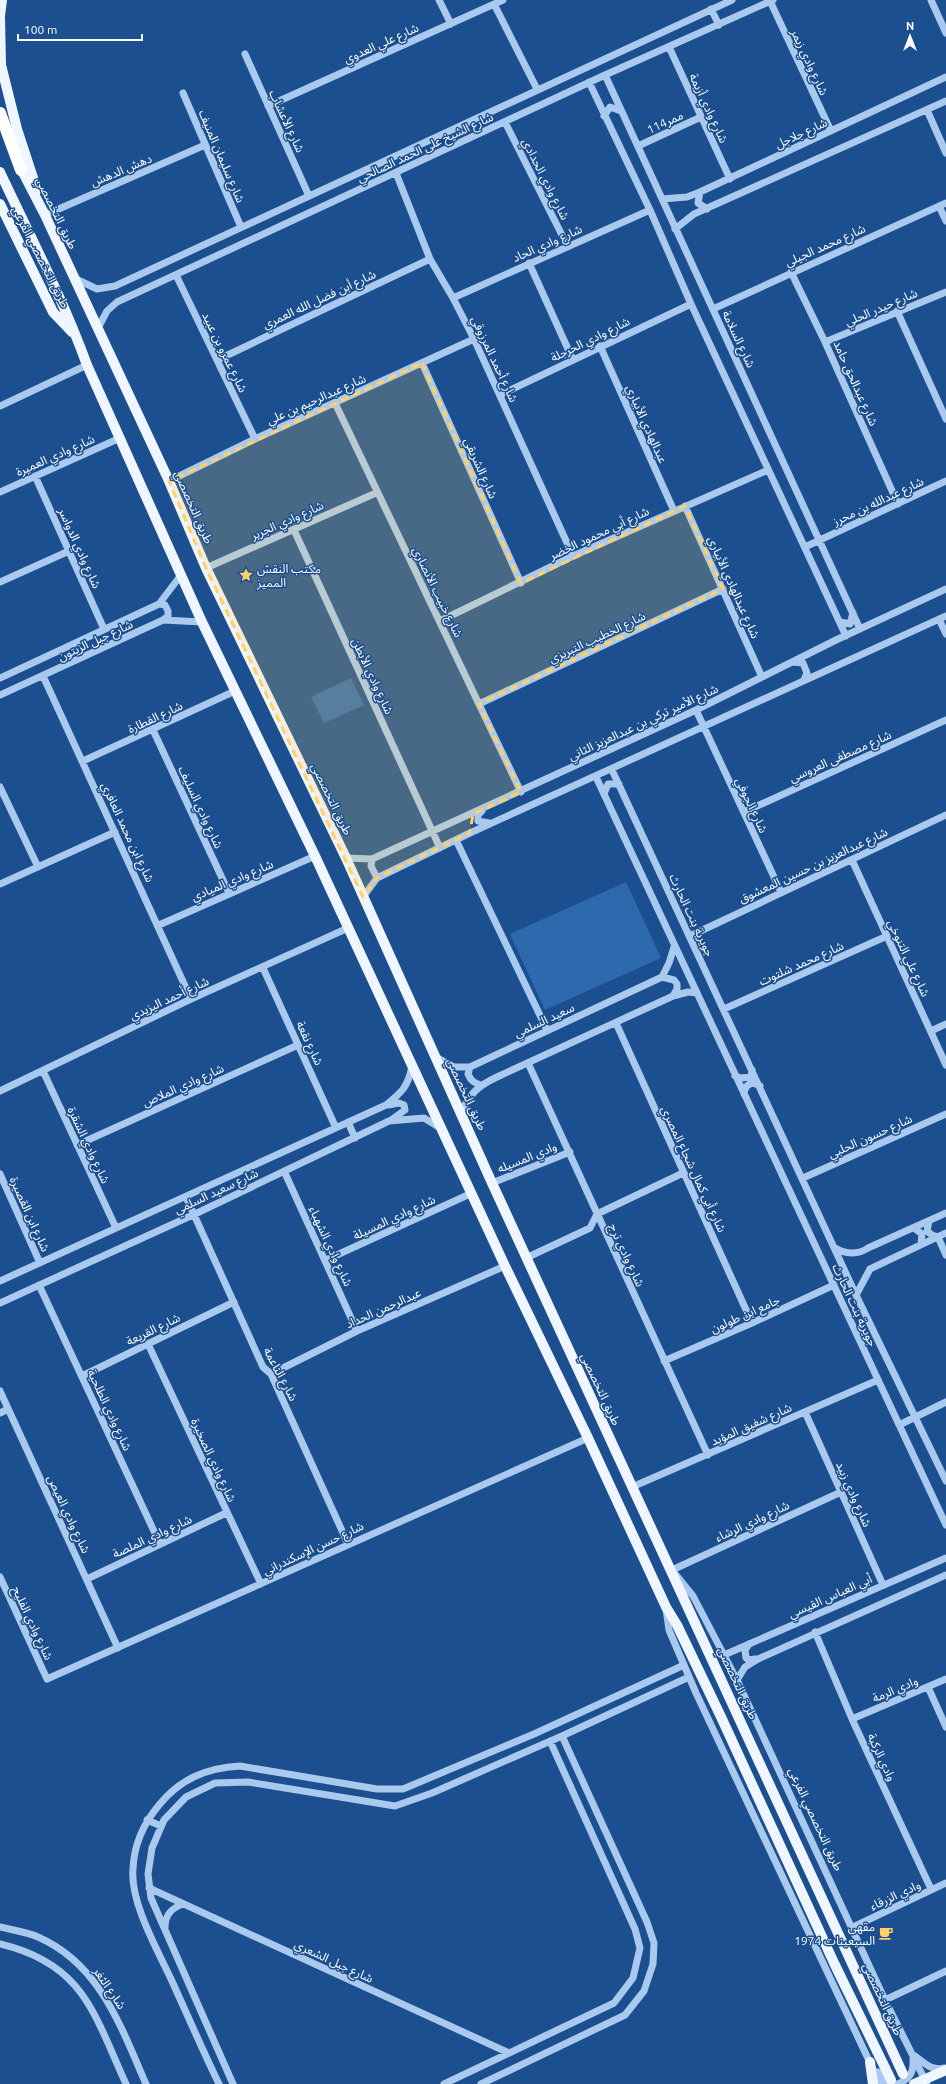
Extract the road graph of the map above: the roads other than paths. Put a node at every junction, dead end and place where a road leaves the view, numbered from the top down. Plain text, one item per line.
1 (2, 0) edge
2 (439, 0) edge
3 (503, 0) edge
4 (732, 0) edge
5 (931, 0) edge
6 (772, 1) edge
7 (494, 4) junction
8 (711, 10) junction
9 (0, 17) edge
10 (451, 24) junction
11 (719, 25) junction
12 (946, 33) edge
13 (669, 47) junction
14 (245, 54) dead end
15 (605, 75) junction
16 (946, 77) edge
17 (589, 82) junction
18 (537, 89) junction
19 (183, 93) dead end
20 (946, 101) edge
21 (268, 106) junction
22 (928, 110) junction
23 (621, 111) junction
24 (0, 113) edge
25 (604, 116) junction
26 (701, 117) junction
27 (505, 122) junction
28 (0, 129) edge
29 (831, 131) junction
30 (206, 145) junction
31 (638, 146) junction
32 (946, 153) edge
33 (21, 170) junction
34 (0, 172) edge
35 (396, 173) junction
36 (730, 178) junction
37 (700, 192) junction
38 (309, 196) junction
39 (662, 199) junction
40 (0, 204) edge
41 (942, 204) edge
42 (707, 209) junction
43 (650, 210) junction
44 (0, 212) edge
45 (45, 215) junction
46 (8, 221) junction
47 (946, 221) edge
48 (241, 227) junction
49 (675, 229) junction
50 (567, 245) junction
51 (430, 259) junction
52 (529, 263) junction
53 (791, 272) junction
54 (176, 275) junction
55 (73, 278) junction
56 (946, 292) edge
57 (453, 298) junction
58 (691, 304) junction
59 (713, 310) junction
60 (897, 311) junction
61 (98, 328) junction
62 (77, 338) junction
63 (474, 339) junction
64 (825, 342) junction
65 (600, 346) junction
66 (217, 360) junction
67 (573, 360) junction
68 (422, 363) junction
69 (87, 365) junction
70 (500, 395) junction
71 (335, 403) junction
72 (0, 406) edge
73 (946, 419) edge
74 (120, 438) junction
75 (255, 439) junction
76 (768, 470) junction
77 (35, 476) junction
78 (169, 481) junction
79 (946, 481) edge
80 (0, 492) edge
81 (376, 492) junction
82 (898, 504) junction
83 (685, 506) junction
84 (674, 511) junction
85 (294, 530) junction
86 (819, 541) junction
87 (805, 547) junction
88 (69, 551) junction
89 (573, 556) junction
90 (206, 568) junction
91 (181, 575) junction
92 (0, 582) edge
93 (521, 583) junction
94 (946, 589) edge
95 (723, 590) junction
96 (159, 604) junction
97 (853, 613) junction
98 (943, 618) edge
99 (163, 620) junction
100 (440, 621) junction
101 (202, 622) junction
102 (840, 622) junction
103 (104, 629) junction
104 (860, 629) junction
105 (946, 634) edge
106 (846, 636) junction
107 (793, 662) junction
108 (43, 676) junction
109 (0, 678) edge
110 (762, 678) junction
111 (804, 680) junction
112 (235, 691) junction
113 (0, 695) edge
114 (479, 704) junction
115 (696, 710) junction
116 (946, 720) edge
117 (703, 727) junction
118 (153, 730) junction
119 (83, 761) junction
120 (612, 770) junction
121 (596, 777) junction
122 (619, 784) junction
123 (1, 792) edge
124 (520, 792) junction
125 (604, 794) junction
126 (483, 809) junction
127 (744, 812) junction
128 (946, 815) edge
129 (462, 819) junction
130 (490, 823) junction
131 (115, 832) junction
132 (433, 832) junction
133 (470, 833) junction
134 (456, 840) junction
135 (440, 848) junction
136 (315, 856) junction
137 (346, 858) junction
138 (372, 860) junction
139 (852, 860) junction
140 (38, 867) junction
141 (377, 878) junction
142 (0, 884) edge
143 (781, 892) junction
144 (229, 893) junction
145 (363, 897) junction
146 (158, 925) junction
147 (348, 928) junction
148 (690, 936) junction
149 (887, 936) junction
150 (674, 946) junction
151 (263, 968) junction
152 (662, 977) junction
153 (697, 993) junction
154 (673, 996) junction
155 (191, 999) junction
156 (724, 1009) junction
157 (616, 1023) junction
158 (946, 1024) edge
159 (547, 1030) junction
160 (931, 1031) junction
161 (298, 1045) junction
162 (434, 1056) junction
163 (528, 1063) junction
164 (412, 1064) junction
165 (946, 1065) edge
166 (470, 1067) junction
167 (752, 1069) junction
168 (43, 1071) junction
169 (735, 1076) junction
170 (481, 1085) junction
171 (760, 1086) junction
172 (0, 1091) edge
173 (744, 1094) junction
174 (386, 1105) junction
175 (461, 1113) junction
176 (946, 1114) edge
177 (389, 1121) junction
178 (348, 1122) junction
179 (336, 1128) junction
180 (442, 1130) junction
181 (355, 1138) junction
182 (77, 1144) junction
183 (570, 1152) junction
184 (284, 1171) junction
185 (683, 1173) junction
186 (0, 1174) edge
187 (803, 1178) junction
188 (2, 1183) edge
189 (492, 1183) junction
190 (472, 1193) junction
191 (186, 1197) junction
192 (946, 1213) edge
193 (195, 1214) junction
194 (597, 1214) junction
195 (929, 1221) junction
196 (116, 1228) junction
197 (914, 1228) junction
198 (946, 1233) edge
199 (938, 1237) junction
200 (921, 1244) junction
201 (835, 1248) junction
202 (946, 1255) edge
203 (526, 1258) junction
204 (326, 1260) junction
205 (40, 1263) junction
206 (505, 1266) junction
207 (0, 1281) edge
208 (39, 1285) junction
209 (834, 1285) junction
210 (856, 1295) junction
211 (234, 1302) junction
212 (0, 1303) edge
213 (752, 1323) junction
214 (357, 1331) junction
215 (148, 1344) junction
216 (664, 1361) junction
217 (271, 1374) junction
218 (82, 1376) junction
219 (878, 1380) junction
220 (0, 1391) edge
221 (946, 1402) edge
222 (8, 1409) junction
223 (805, 1412) junction
224 (0, 1413) edge
225 (915, 1417) junction
226 (899, 1425) junction
227 (588, 1438) junction
228 (708, 1455) junction
229 (946, 1481) edge
230 (632, 1487) junction
231 (841, 1492) junction
232 (226, 1513) junction
233 (946, 1525) edge
234 (160, 1544) junction
235 (348, 1544) junction
236 (946, 1558) edge
237 (936, 1562) junction
238 (946, 1562) edge
239 (672, 1570) junction
240 (945, 1575) edge
241 (0, 1577) edge
242 (87, 1579) junction
243 (261, 1584) junction
244 (883, 1585) junction
245 (666, 1607) junction
246 (814, 1632) junction
247 (749, 1644) junction
248 (118, 1648) junction
249 (724, 1655) junction
250 (758, 1659) junction
251 (684, 1665) junction
252 (689, 1677) junction
253 (47, 1679) joint
254 (946, 1679) edge
255 (737, 1680) junction
256 (928, 1687) junction
257 (628, 1690) junction
258 (634, 1703) junction
259 (852, 1719) junction
260 (946, 1727) edge
261 (562, 1736) junction
262 (550, 1741) junction
263 (516, 1742) junction
264 (520, 1754) junction
265 (147, 1820) junction
266 (161, 1826) junction
267 (946, 1883) edge
268 (149, 1888) junction
269 (932, 1890) junction
270 (183, 1904) junction
271 (0, 1927) edge
272 (853, 1927) junction
273 (165, 1929) junction
274 (0, 1944) edge
275 (946, 1971) edge
276 (885, 2000) junction
277 (509, 2053) junction
278 (912, 2053) junction
279 (870, 2062) junction
280 (946, 2069) edge
281 (903, 2074) dead end
282 (925, 2081) edge
283 (892, 2083) edge
284 (126, 2084) edge
285 (146, 2084) edge
286 (218, 2084) edge
287 (233, 2084) edge
288 (444, 2084) edge
289 (481, 2084) edge
290 (873, 2084) edge
291 (880, 2084) edge
292 (914, 2084) edge

1 - 9 main road
2 - 10 street
3 - 7 street, شارع علي العدوي
4 - 8 street, شارع الشيخ على الحمد الصالحي
5 - 12 street
6 - 11 street, شارع الشيخ على الحمد الصالحي
6 - 29 street, شارع وادي زيمر
7 - 10 street, شارع علي العدوي
7 - 18 street
8 - 11 street
8 - 18 street, شارع الشيخ على الحمد الصالحي
9 - 45 main road
10 - 21 street, شارع علي العدوي
11 - 13 street, شارع الشيخ على الحمد الصالحي
13 - 15 street, شارع الشيخ على الحمد الصالحي
13 - 26 street, شارع وادي أزيمة
14 - 21 street, شارع الأعشاب
15 - 17 street, شارع الشيخ على الحمد الصالحي
15 - 23 street, شارع السلامة
16 - 29 street, شارع جلاجل
17 - 25 street
17 - 27 street, شارع الشيخ على الحمد الصالحي
18 - 38 street, شارع الشيخ على الحمد الصالحي
19 - 30 street, شارع سليمان المنيف
20 - 22 street
21 - 38 street, شارع الأعشاب
22 - 32 street
22 - 42 street
23 - 25 street
23 - 31 street, شارع السلامة
24 - 33 highway
25 - 43 street
26 - 31 street, ممر114
26 - 36 street, شارع وادي أزيمة
27 - 35 street, شارع الشيخ على الحمد الصالحي
27 - 50 street, شارع وادي الحدادي
28 - 33 main road, طريق التخصصي
29 - 36 street, شارع جلاجل
30 - 45 street, دهش الدهش
30 - 48 street, شارع سليمان المنيف
31 - 39 street, شارع السلامة
33 - 45 main road, طريق التخصصي
34 - 62 main road
35 - 51 street, شارع أحمد المرزوقي
35 - 54 street, شارع الشيخ على الحمد الصالحي
36 - 37 street, شارع جلاجل
37 - 39 street, شارع جلاجل
37 - 42 street
38 - 48 street, شارع الشيخ على الحمد الصالحي
39 - 49 street, شارع السلامة
40 - 46 main road, طريق التخصصي الفرعي
41 - 47 street
41 - 53 street, شارع محمد الجيلي
42 - 49 street
43 - 50 street, شارع وادي الحاد
43 - 58 street
44 - 46 street
45 - 55 main road, طريق التخصصي
46 - 62 main road, طريق التخصصي الفرعي
48 - 55 street, شارع الشيخ على الحمد الصالحي
49 - 59 street, شارع السلامة
50 - 52 street, شارع وادي الحاد
51 - 57 street, شارع أحمد المرزوقي
51 - 66 street, شارع أبن فضل الله العمري
52 - 57 street, شارع وادي الحاد
52 - 67 street
53 - 59 street, شارع محمد الجيلي
53 - 64 street, شارع عبدالحق حامد
54 - 61 street, شارع الشيخ على الحمد الصالحي
54 - 66 street, شارع عمرو بن عبيد
55 - 61 main road, طريق التخصصي
56 - 60 street, شارع حيدر الحلي
57 - 63 street, شارع أحمد المرزوقي
58 - 65 street, شارع وادي الحرجلة
58 - 76 street
59 - 86 street, شارع السلامة
60 - 64 street, شارع حيدر الحلي
60 - 73 street
61 - 78 main road, طريق التخصصي
62 - 69 main road
63 - 68 street, شارع عبدالرحيم بن علي
63 - 70 street, شارع أحمد المرزوقي
64 - 82 street, شارع عبدالحق حامد
65 - 67 street, شارع وادي الحرجلة
65 - 84 street, عبدالهادي الأبياري
66 - 75 street, شارع عمرو بن عبيد
67 - 70 street, شارع وادي الحرجلة
68 - 71 street, شارع عبدالرحيم بن علي
68 - 93 street, شارع الشريقي
69 - 72 street
69 - 74 main road
70 - 89 street, شارع أحمد المرزوقي
71 - 75 street, شارع عبدالرحيم بن علي
71 - 81 street, شارع خبيب الأنصاري
74 - 77 street, شارع وادي العميرة
74 - 91 main road
75 - 78 street, شارع عبدالرحيم بن علي
76 - 83 street, شارع أبي محمود الخضر
76 - 87 street
77 - 80 street, شارع وادي العميرة
77 - 88 street, شارع وادي الدواسر
78 - 90 main road, طريق التخصصي
79 - 82 street, شارع عبدالله بن محرز
81 - 85 street, شارع وادي الجرير
81 - 100 street, شارع خبيب الأنصاري
82 - 86 street, شارع عبدالله بن محرز
83 - 84 street, شارع أبي محمود الخضر
83 - 95 street, شارع عبدالهادي الأبياري
84 - 89 street, شارع أبي محمود الخضر
85 - 90 street, شارع وادي الجرير
85 - 132 street, شارع وادي الأبطن
86 - 87 street, شارع عبدالله بن محرز
86 - 97 street, شارع السلامة
87 - 102 street
88 - 92 street
88 - 103 street, شارع وادي الدواسر
89 - 93 street, شارع أبي محمود الخضر
90 - 137 main road, طريق التخصصي
91 - 96 street, شارع جبل الزيتون
91 - 101 main road
93 - 100 street, شارع أبي محمود الخضر
94 - 104 street, شارع الأمير تركي بن عبدالعزيز الثاني
95 - 110 street, شارع عبدالهادي الأبياري
95 - 114 street, شارع الخطيب التبريزي
96 - 99 street
96 - 103 street, شارع جبل الزيتون
97 - 102 street
97 - 104 street, شارع السلامة
98 - 105 street
98 - 111 street
99 - 101 street, شارع جبل الزيتون
99 - 108 street, شارع جبل الزيتون
100 - 114 street, شارع خبيب الأنصاري
101 - 112 main road
102 - 106 street
103 - 109 street, شارع جبل الزيتون
104 - 106 street, شارع الأمير تركي بن عبدالعزيز الثاني
106 - 107 street, شارع الأمير تركي بن عبدالعزيز الثاني
107 - 110 street, شارع الأمير تركي بن عبدالعزيز الثاني
107 - 111 street
108 - 113 street, شارع جبل الزيتون
108 - 119 street, شارع ابن محمد العافري
110 - 115 street, شارع الأمير تركي بن عبدالعزيز الثاني
111 - 117 street
112 - 118 street, شارع القطارة
112 - 136 main road
114 - 124 street, شارع خبيب الأنصاري
115 - 117 street, شارع الجوفي
115 - 124 street, شارع الأمير تركي بن عبدالعزيز الثاني
116 - 127 street, شارع مصطفى العروسي
117 - 120 street
117 - 127 street, شارع الجوفي
118 - 119 street, شارع القطارة
118 - 144 street, شارع وادي السليف
119 - 131 street, شارع ابن محمد العافري
120 - 121 street
120 - 122 street, جويرية بنت الحارث
121 - 125 street, جويرية بنت الحارث
121 - 130 street
122 - 125 street
122 - 148 street, جويرية بنت الحارث
123 - 140 street
124 - 126 street, شارع الأمير تركي بن عبدالعزيز الثاني
125 - 150 street, جويرية بنت الحارث
126 - 129 street, شارع الأمير تركي بن عبدالعزيز الثاني
126 - 130 street
127 - 143 street, شارع الجوفي
128 - 139 street, شارع عبدالعزيز بن حسين المعشوق
129 - 132 street, شارع الأمير تركي بن عبدالعزيز الثاني
129 - 133 street
130 - 133 street
131 - 140 street
131 - 146 street, شارع ابن محمد العافري
132 - 135 street, شارع وادي الأبطن
132 - 138 street, شارع الأمير تركي بن عبدالعزيز الثاني
133 - 134 street
134 - 135 street
134 - 159 street
135 - 141 street
136 - 144 street, شارع وادي الميادي
136 - 147 main road
137 - 138 street, شارع الأمير تركي بن عبدالعزيز الثاني
137 - 145 main road, طريق التخصصي
138 - 141 street
139 - 143 street, شارع عبدالعزيز بن حسين المعشوق
139 - 149 street, شارع علي التنوخي
140 - 142 street
141 - 145 street
143 - 148 street, شارع عبدالعزيز بن حسين المعشوق
144 - 146 street, شارع وادي الميادي
145 - 162 main road, طريق التخصصي
146 - 155 street, شارع ابن محمد العافري
147 - 151 street, شارع أحمد اليزيدي
147 - 164 main road
148 - 156 street, جويرية بنت الحارث
149 - 156 street, شارع محمد شلتوت
149 - 160 street, شارع علي التنوخي
150 - 152 street
150 - 153 street, جويرية بنت الحارث
151 - 155 street, شارع أحمد اليزيدي
151 - 161 street, شارع نقعة
152 - 154 street
152 - 159 street, سعيد السلمي
153 - 154 street
153 - 169 street, جويرية بنت الحارث
154 - 157 street
155 - 168 street, شارع أحمد اليزيدي
156 - 167 street, جويرية بنت الحارث
157 - 163 street
157 - 185 street, شارع أبي كمال شجاع المصري
158 - 160 street
159 - 166 street, سعيد السلمي
160 - 165 street, شارع علي التنوخي
161 - 179 street, شارع نقعة
161 - 182 street, شارع وادي الملاص
162 - 166 street
162 - 175 main road, طريق التخصصي
163 - 170 street
163 - 183 street, شارع وادي ترج
164 - 174 street, شارع سعيد السلمي
164 - 180 main road
166 - 170 street
167 - 169 street
167 - 171 street, جويرية بنت الحارث
168 - 172 street, شارع أحمد اليزيدي
168 - 182 street, شارع وادي الشقرة
169 - 173 street, جويرية بنت الحارث
170 - 175 street
171 - 173 street
171 - 187 street, جويرية بنت الحارث
173 - 209 street, جويرية بنت الحارث
174 - 177 street
174 - 178 street, شارع سعيد السلمي
175 - 189 main road, طريق التخصصي
176 - 187 street, شارع حسون الحلبي
177 - 180 street, شارع سعيد السلمي
177 - 181 street, شارع سعيد السلمي
178 - 179 street, شارع سعيد السلمي
178 - 181 street
179 - 191 street, شارع سعيد السلمي
180 - 190 main road
181 - 184 street, شارع سعيد السلمي
182 - 196 street, شارع وادي الشقرة
183 - 189 street, وادي المسيله
183 - 194 street, شارع وادي ترج
184 - 193 street, شارع سعيد السلمي
184 - 204 street, شارع وادي الشهباء
185 - 194 street
185 - 213 street, شارع أبي كمال شجاع المصري
186 - 188 street, شارع ابن القصيرة
187 - 201 street, جويرية بنت الحارث
188 - 205 street, شارع ابن القصيرة
189 - 203 main road, طريق التخصصي
190 - 204 street, شارع وادي المسيلة
190 - 206 main road
191 - 193 street, شارع الناعمة
191 - 196 street, شارع سعيد السلمي
192 - 195 street
193 - 208 street, شارع سعيد السلمي
193 - 211 street, شارع الناعمة
194 - 203 street
194 - 216 street, شارع وادي ترج
195 - 197 street
195 - 199 street
196 - 205 street, شارع سعيد السلمي
197 - 200 street
197 - 201 street
198 - 199 street
199 - 200 street
199 - 202 street
200 - 210 street
201 - 210 street, جويرية بنت الحارث
203 - 230 main road, طريق التخصصي
204 - 214 street, شارع وادي الشهباء
205 - 207 street, شارع سعيد السلمي
206 - 214 street, عبدالرحمن الحداد
206 - 227 main road
208 - 212 street, شارع سعيد السلمي
208 - 218 street, شارع وادي الطلحية
209 - 213 street, جامع ابن طولون
209 - 219 street, جويرية بنت الحارث
210 - 225 street, جويرية بنت الحارث
211 - 215 street, شارع القريعة
211 - 217 street, شارع الناعمة
213 - 216 street, جامع ابن طولون
214 - 217 street, عبدالرحمن الحداد
215 - 218 street, شارع القريعة
215 - 232 street, شارع وادي الصخيرة
216 - 228 street, شارع وادي ترج
217 - 235 street, شارع الناعمة
218 - 234 street, شارع وادي الطلحية
219 - 223 street, شارع شفيق المؤيد
219 - 226 street, جويرية بنت الحارث
220 - 222 street, شارع وادي العيص
221 - 225 street
222 - 224 street
222 - 242 street, شارع وادي العيص
223 - 228 street, شارع شفيق المؤيد
223 - 231 street, شارع وادي زبيد
225 - 226 street
225 - 229 street, جويرية بنت الحارث
226 - 233 street, جويرية بنت الحارث
227 - 235 street, شارع حسن الإسكندراني
227 - 245 main road
228 - 230 street, شارع شفيق المؤيد
230 - 239 main road, طريق التخصصي
231 - 239 street, شارع وادي الرشاء
231 - 244 street, شارع وادي زبيد
232 - 234 street, شارع وادي الملصة
232 - 243 street, شارع وادي الصخيرة
234 - 242 street, شارع وادي الملصة
235 - 243 street, شارع حسن الإسكندراني
236 - 237 street, أبي العباس القيسي
237 - 238 street
237 - 244 street, أبي العباس القيسي
239 - 249 street, طريق التخصصي الفرعي
239 - 281 main road, طريق التخصصي
240 - 246 street
241 - 253 street, شارع وادي الفليح
242 - 248 street, شارع وادي العيص
243 - 248 street, شارع حسن الإسكندراني
244 - 247 street, أبي العباس القيسي
245 - 251 street
245 - 283 main road
246 - 250 street
246 - 259 street, وادي الركبة
247 - 249 street, أبي العباس القيسي
247 - 250 street
248 - 253 street, شارع حسن الإسكندراني
249 - 255 street, طريق التخصصي الفرعي
250 - 255 street
251 - 252 street
251 - 257 street
252 - 258 street
252 - 279 street
254 - 256 street, وادي الرمة
255 - 272 street, طريق التخصصي الفرعي
256 - 259 street, وادي الرمة
256 - 260 street
257 - 258 street
257 - 263 street
258 - 261 street
259 - 269 street, وادي الركبة
261 - 262 street
261 - 289 street
262 - 264 street
262 - 277 street
263 - 264 street
263 - 265 street
264 - 266 street
265 - 266 street
265 - 286 street
266 - 268 street
267 - 269 street, وادي الزرقاء
268 - 270 street, شارع جبل الشعري
268 - 273 street
269 - 272 street, وادي الزرقاء
270 - 273 street
270 - 277 street, شارع جبل الشعري
271 - 285 street, شارع الثغر
272 - 276 street, طريق التخصصي الفرعي
273 - 287 street
274 - 284 street
275 - 276 street
276 - 278 street, طريق التخصصي الفرعي
277 - 288 street
278 - 280 street
278 - 282 street, طريق التخصصي الفرعي
278 - 283 street
279 - 283 street
279 - 290 main road
279 - 291 street
280 - 282 main road
282 - 292 main road

